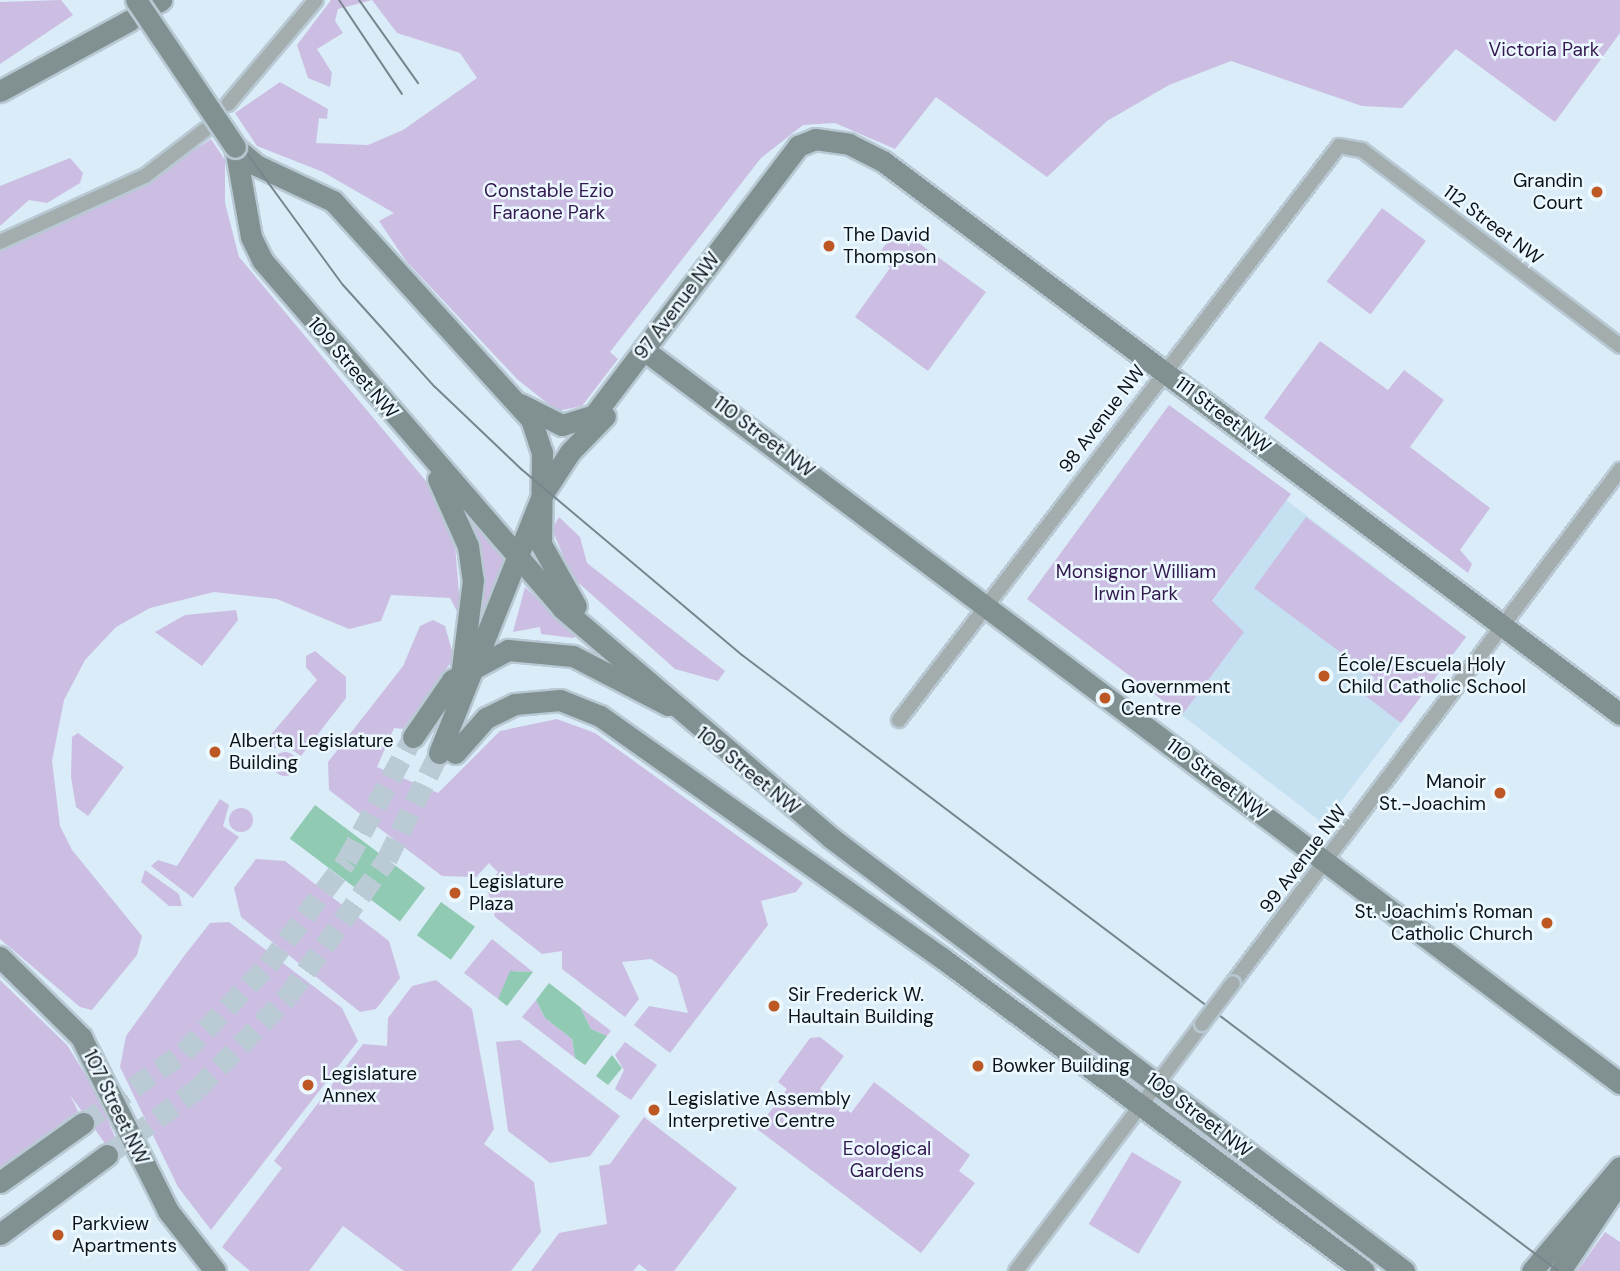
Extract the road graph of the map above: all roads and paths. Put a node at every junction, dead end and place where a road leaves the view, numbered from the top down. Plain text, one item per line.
1 (316, 0) edge
2 (133, 10) edge
3 (0, 91) edge
4 (228, 104) dead end
5 (205, 130) dead end
6 (815, 139) joint
7 (1339, 146) joint
8 (235, 147) junction
9 (0, 242) edge
10 (1620, 346) edge
11 (650, 352) junction
12 (1163, 370) junction
13 (520, 404) junction
14 (414, 438) junction
15 (1620, 470) edge
16 (542, 495) junction
17 (518, 563) junction
18 (986, 605) junction
19 (1502, 626) junction
20 (614, 650) junction
21 (473, 664) junction
22 (668, 705) junction
23 (1620, 714) edge
24 (899, 720) dead end
25 (413, 737) tunnel mouth
26 (447, 753) joint
27 (1325, 861) junction
28 (0, 957) edge
29 (1158, 1083) junction
30 (1620, 1083) edge
31 (1142, 1103) junction
32 (83, 1123) tunnel mouth
33 (107, 1155) tunnel mouth
34 (1620, 1167) edge
35 (1620, 1181) edge
36 (0, 1182) edge
37 (0, 1234) edge
38 (215, 1271) edge
39 (1016, 1271) edge
40 (1364, 1271) edge
41 (1404, 1271) edge
42 (1532, 1271) edge
43 (1560, 1271) edge

1 - 4 street
2 - 3 main road
2 - 8 main road, 109 Street NW, bridge
5 - 9 street
6 - 11 main road, 97 Avenue NW
6 - 12 main road, 111 Street NW
7 - 10 street, 112 Street NW
7 - 12 street, 98 Avenue NW
8 - 13 main road, 109 Street NW
8 - 14 main road, 109 Street NW
11 - 13 main road, 97 Avenue NW
11 - 16 main road, 97 Avenue NW
11 - 18 main road, 110 Street NW
12 - 18 street, 98 Avenue NW
12 - 19 main road, 111 Street NW
13 - 16 main road, 109 Street NW
14 - 17 main road, 109 Street NW
14 - 21 main road
15 - 19 street, 99 Avenue NW
16 - 17 main road, 97 Avenue NW
16 - 20 main road
17 - 20 main road, 109 Street NW
17 - 21 main road, 97 Avenue NW
18 - 24 street, 98 Avenue NW
18 - 27 main road, 110 Street NW
19 - 23 main road, 111 Street NW
19 - 27 street, 99 Avenue NW
20 - 22 main road, 109 Street NW
21 - 22 main road
21 - 25 main road, 97 Avenue NW
21 - 26 main road, 97 Avenue NW
22 - 29 main road, 109 Street NW
26 - 31 main road, 109 Street NW
27 - 29 street, 99 Avenue NW, bridge
27 - 30 main road, 110 Street NW
28 - 38 main road, 107 Street NW
29 - 31 street, 99 Avenue NW
29 - 41 main road, 109 Street NW
31 - 39 street, 99 Avenue NW
31 - 40 main road, 109 Street NW
32 - 36 main road
33 - 37 main road
34 - 42 main road
35 - 43 main road

